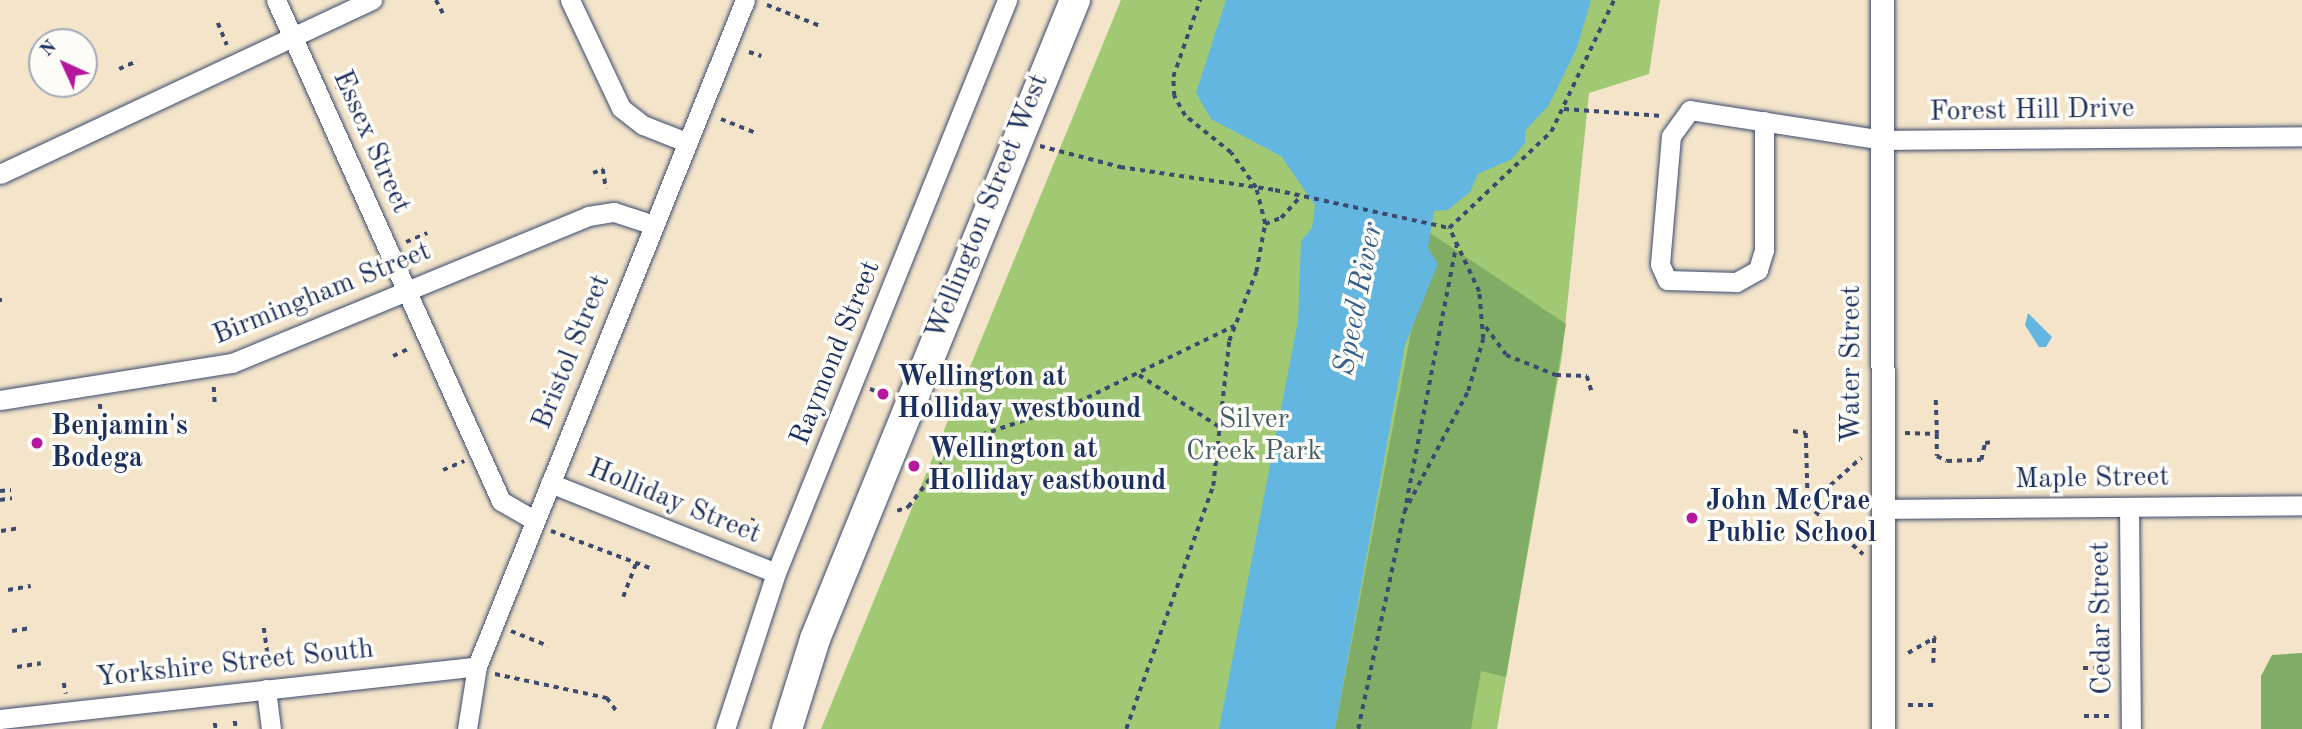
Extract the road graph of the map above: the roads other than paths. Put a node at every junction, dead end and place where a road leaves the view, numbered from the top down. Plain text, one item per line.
1 (276, 0) edge
2 (372, 0) edge
3 (570, 0) edge
4 (745, 0) edge
5 (1007, 0) edge
6 (1075, 0) edge
7 (1882, 0) edge
8 (292, 37) junction
9 (1764, 121) junction
10 (2302, 136) edge
11 (1883, 140) junction
12 (686, 142) junction
13 (0, 174) edge
14 (654, 225) junction
15 (407, 291) junction
16 (0, 400) edge
17 (550, 483) junction
18 (2302, 505) edge
19 (2129, 507) junction
20 (1882, 509) junction
21 (542, 526) junction
22 (776, 573) junction
23 (485, 670) junction
24 (266, 689) junction
25 (0, 719) edge
26 (271, 729) edge
27 (467, 729) edge
28 (725, 729) edge
29 (787, 729) edge
30 (1883, 729) edge
31 (2131, 729) edge

1 - 8 street, Essex Street
2 - 8 street
3 - 12 street
4 - 12 street, Bristol Street
5 - 22 street, Raymond Street
6 - 29 main road, Wellington Street West
7 - 11 street, Water Street
8 - 13 street
8 - 15 street, Essex Street
9 - 9 street, Forest Hill Drive
9 - 11 street, Forest Hill Drive
10 - 11 street, Forest Hill Drive
11 - 20 street, Water Street
12 - 14 street, Bristol Street
14 - 15 street, Birmingham Street
14 - 17 street, Bristol Street
15 - 16 street, Birmingham Street
15 - 21 street, Essex Street
17 - 21 street, Bristol Street
17 - 22 street, Holliday Street
18 - 19 street, Maple Street
19 - 20 street, Maple Street
19 - 31 street, Cedar Street
20 - 30 street, Water Street
21 - 23 street, Bristol Street
22 - 28 street, Raymond Street
23 - 24 street, Yorkshire Street South
23 - 27 street, Bristol Street
24 - 25 street, Yorkshire Street South
24 - 26 street

